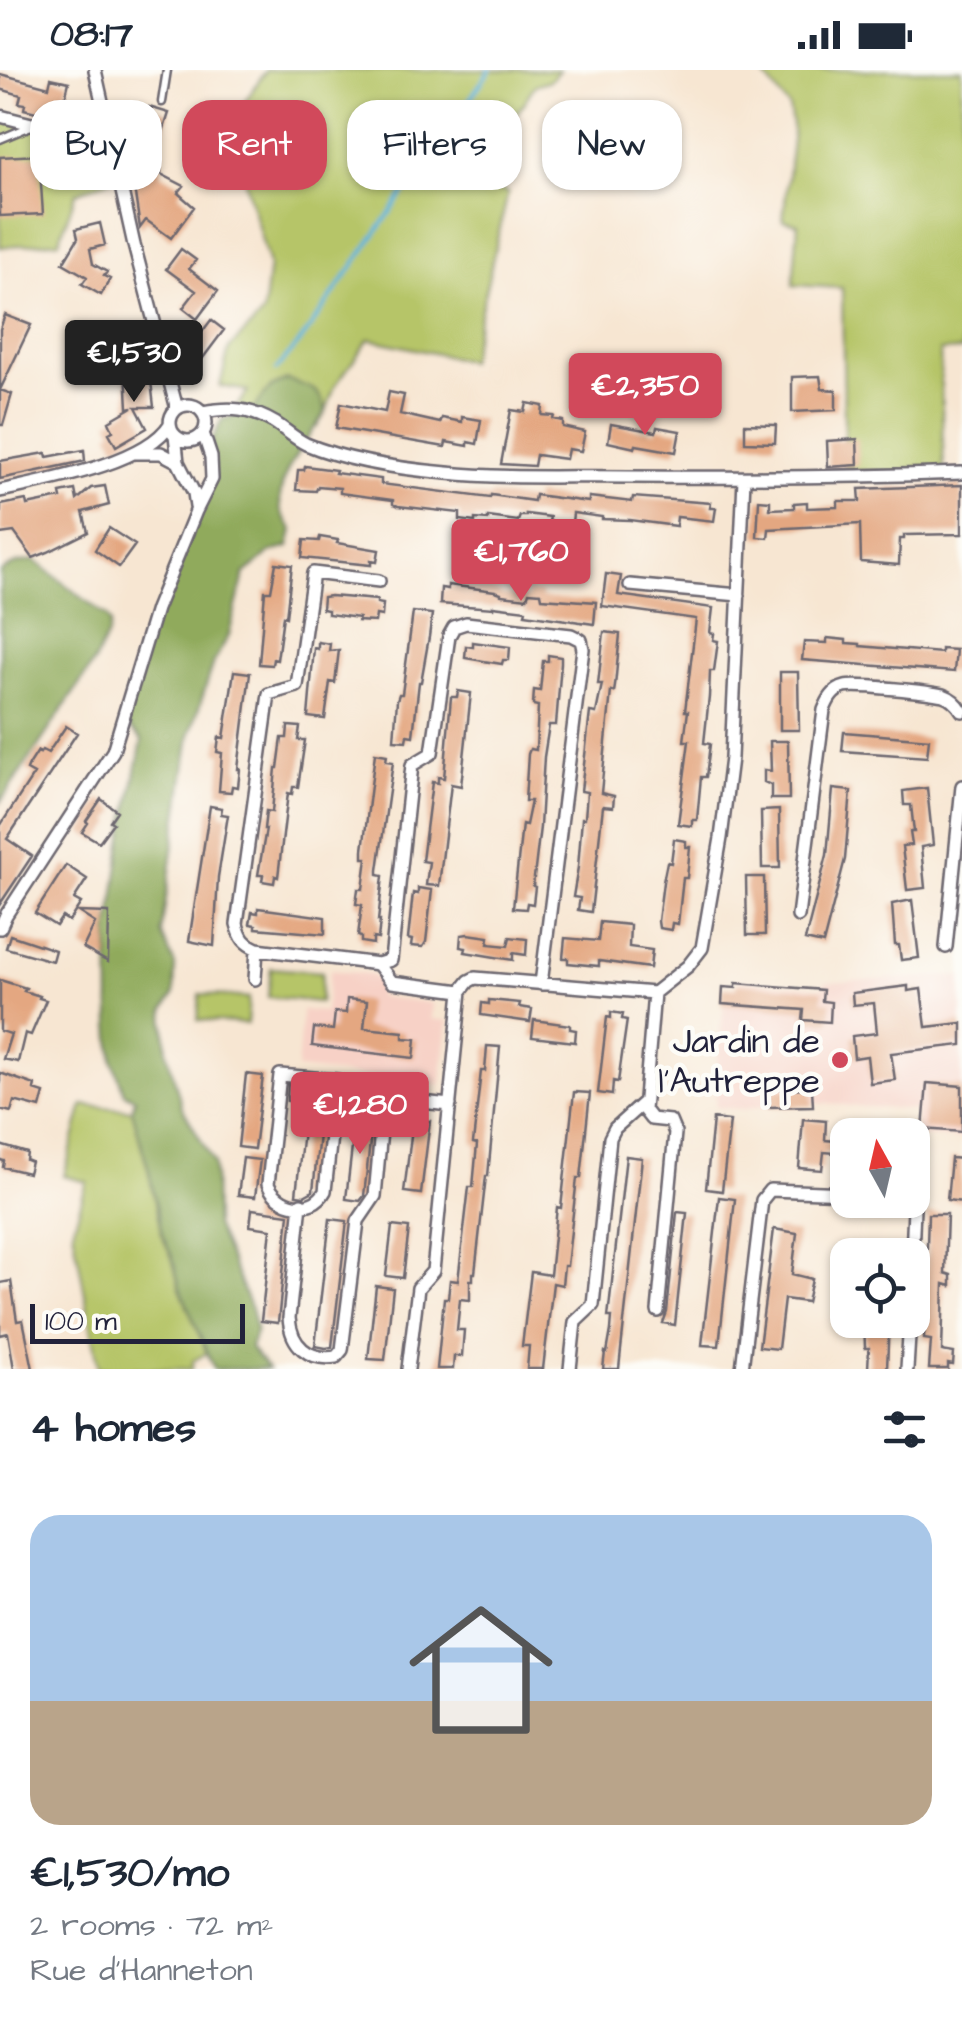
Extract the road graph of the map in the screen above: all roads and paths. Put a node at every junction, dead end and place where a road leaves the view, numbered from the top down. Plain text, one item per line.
1 (96, 70) edge
2 (167, 70) edge
3 (102, 100) edge
4 (162, 102) dead end
5 (0, 116) edge
6 (30, 124) edge
7 (30, 127) edge
8 (0, 139) edge
9 (121, 190) edge
10 (177, 409) junction
11 (202, 412) junction
12 (172, 429) junction
13 (203, 433) junction
14 (133, 453) junction
15 (178, 462) junction
16 (962, 473) edge
17 (744, 478) junction
18 (0, 492) edge
19 (196, 512) junction
20 (379, 581) dead end
21 (630, 585) dead end
22 (739, 595) junction
23 (962, 710) edge
24 (962, 786) edge
25 (798, 916) dead end
26 (0, 928) edge
27 (946, 947) dead end
28 (257, 949) junction
29 (378, 964) junction
30 (255, 978) dead end
31 (540, 984) junction
32 (461, 991) junction
33 (654, 994) junction
34 (337, 1080) junction
35 (384, 1098) junction
36 (644, 1102) junction
37 (450, 1105) junction
38 (830, 1192) edge
39 (302, 1204) junction
40 (658, 1311) dead end
41 (909, 1338) edge
42 (408, 1369) edge
43 (570, 1369) edge
44 (742, 1369) edge
45 (908, 1369) edge

1 - 3 street
2 - 4 lane
5 - 6 street
7 - 8 lane
9 - 10 street
10 - 11 street
10 - 12 street
11 - 13 street
11 - 17 street
12 - 13 street
12 - 14 street
12 - 15 street
13 - 19 street
14 - 15 street
14 - 18 street
15 - 19 street
16 - 17 street
17 - 22 street
19 - 26 street
20 - 28 street
21 - 22 street
22 - 33 street
23 - 25 street
24 - 27 street
28 - 29 street
28 - 30 street
29 - 31 street
29 - 32 street
31 - 32 street
31 - 33 street
32 - 37 street
33 - 36 street
34 - 35 street
34 - 39 street
34 - 39 street
35 - 37 street
35 - 39 street
36 - 40 street
36 - 43 street
37 - 42 street
38 - 44 street
41 - 45 street

